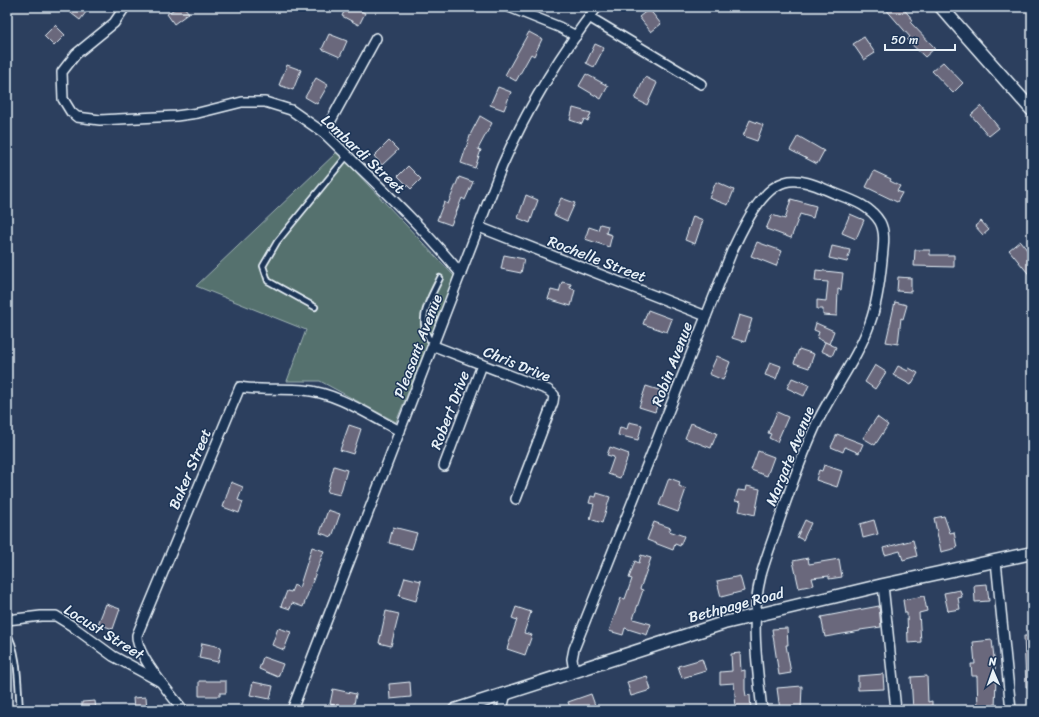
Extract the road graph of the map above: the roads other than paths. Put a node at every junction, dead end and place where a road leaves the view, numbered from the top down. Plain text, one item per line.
1 (125, 7) edge
2 (509, 7) edge
3 (597, 7) edge
4 (941, 7) edge
5 (589, 17) junction
6 (576, 36) junction
7 (376, 38) dead end
8 (701, 84) dead end
9 (1032, 110) edge
10 (324, 133) junction
11 (347, 156) junction
12 (881, 222) joint
13 (479, 227) junction
14 (461, 274) junction
15 (440, 278) dead end
16 (315, 307) dead end
17 (706, 316) junction
18 (434, 346) junction
19 (482, 365) junction
20 (400, 431) junction
21 (444, 466) dead end
22 (516, 499) dead end
23 (1032, 553) edge
24 (996, 561) junction
25 (883, 585) junction
26 (754, 615) junction
27 (7, 620) edge
28 (7, 633) edge
29 (574, 671) junction
30 (160, 681) junction
31 (506, 693) junction
32 (476, 707) edge
33 (20, 710) edge
34 (183, 710) edge
35 (292, 710) edge
36 (455, 710) edge
37 (502, 710) edge
38 (762, 710) edge
39 (896, 710) edge
40 (1011, 710) edge

1 - 10 street, Lombardi Street
2 - 6 street
3 - 5 street, Pleasant Avenue
4 - 9 street
5 - 6 street, Pleasant Avenue
5 - 8 street
6 - 13 street, Pleasant Avenue
7 - 10 street
10 - 11 street, Lombardi Street
11 - 14 street, Lombardi Street
11 - 16 lane
12 - 17 street, Robin Avenue
12 - 26 street, Margate Avenue
13 - 14 street, Pleasant Avenue
13 - 17 street, Rochelle Street
14 - 18 street, Pleasant Avenue
15 - 18 lane
17 - 29 street, Robin Avenue
18 - 19 street, Chris Drive
18 - 20 street, Pleasant Avenue
19 - 21 street, Robert Drive
19 - 22 street, Chris Drive
20 - 30 street, Baker Street
20 - 35 street, Pleasant Avenue
23 - 24 street, Bethpage Road
24 - 25 street, Bethpage Road
24 - 40 street
25 - 26 street, Bethpage Road
25 - 39 street
26 - 29 street, Bethpage Road
26 - 38 street, Margate Avenue
27 - 30 street, Locust Street
28 - 33 lane
29 - 31 street, Bethpage Road
30 - 34 street, Baker Street
31 - 32 street, Bethpage Road
31 - 37 street
32 - 36 street, Bethpage Road

